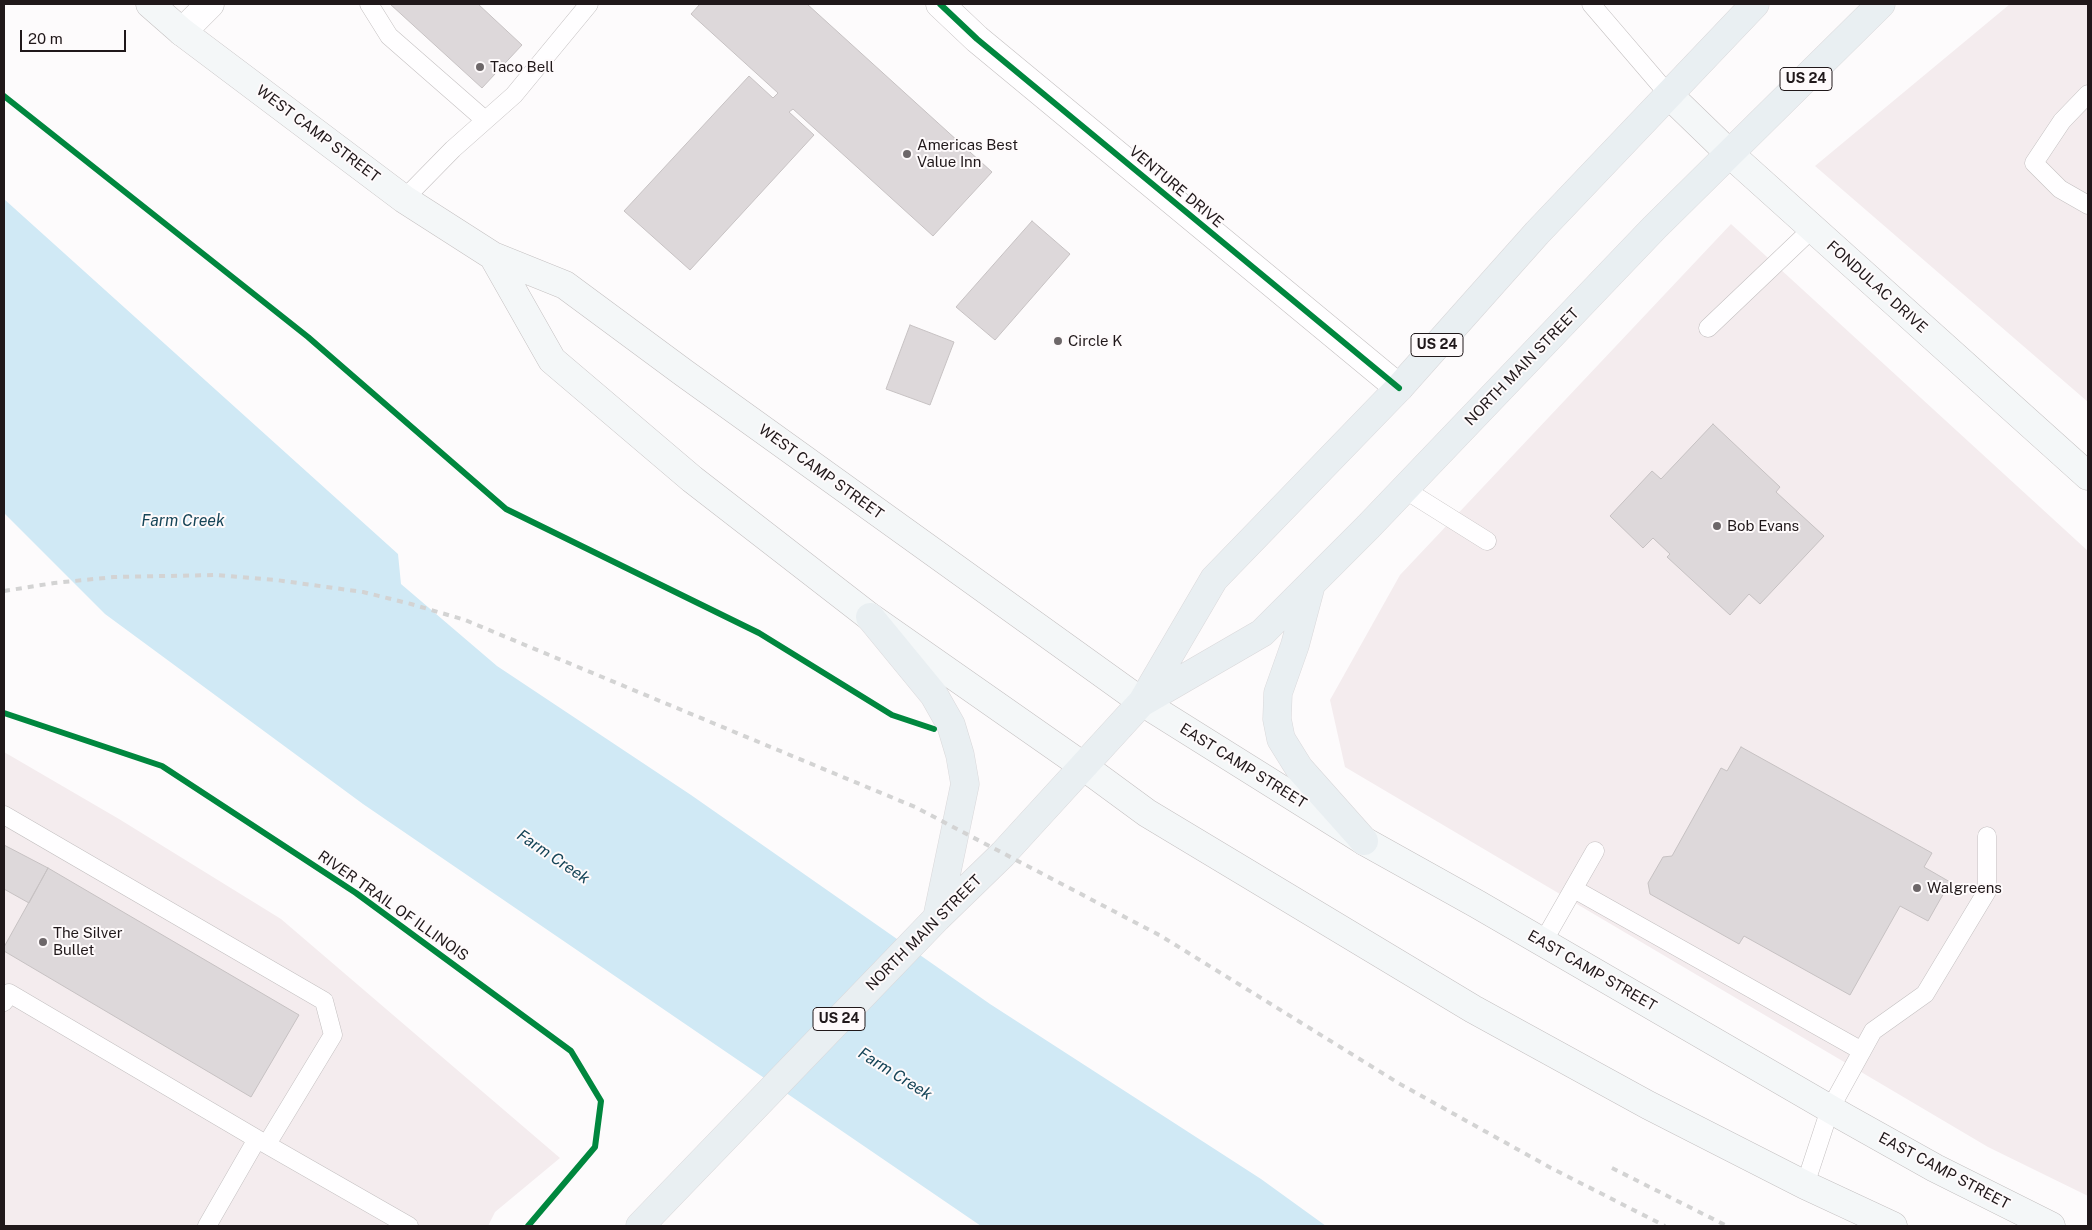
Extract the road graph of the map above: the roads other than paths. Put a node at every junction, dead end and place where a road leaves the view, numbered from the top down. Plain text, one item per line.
1 (150, 4) edge
2 (210, 4) edge
3 (369, 4) edge
4 (589, 4) edge
5 (940, 4) edge
6 (1591, 4) edge
7 (1755, 4) edge
8 (1882, 4) edge
9 (182, 32) junction
10 (2088, 94) edge
11 (1669, 95) junction
12 (485, 120) junction
13 (1730, 154) junction
14 (404, 199) junction
15 (2088, 205) edge
16 (1812, 229) junction
17 (493, 256) junction
18 (1708, 328) dead end
19 (1399, 388) junction
20 (2088, 476) edge
21 (1404, 489) junction
22 (1487, 541) dead end
23 (1311, 585) junction
24 (870, 617) junction
25 (1142, 702) junction
26 (1083, 766) junction
27 (4, 815) edge
28 (1987, 836) dead end
29 (1364, 841) junction
30 (1595, 851) dead end
31 (1574, 889) junction
32 (937, 918) junction
33 (1543, 942) junction
34 (5, 992) edge
35 (1862, 1051) junction
36 (1830, 1109) junction
37 (262, 1142) junction
38 (1805, 1185) junction
39 (208, 1226) edge
40 (409, 1226) edge
41 (640, 1226) edge
42 (1893, 1226) edge
43 (2051, 1226) edge

1 - 9 main road, WEST CAMP STREET
2 - 9 street
3 - 12 lane
4 - 12 lane
5 - 19 street, VENTURE DRIVE
6 - 11 lane
7 - 11 main road, NORTH MAIN STREET / US 24
8 - 13 main road, NORTH MAIN STREET / US 24
9 - 14 main road, WEST CAMP STREET
10 - 15 lane
11 - 13 main road, FONDULAC DRIVE
11 - 19 main road, NORTH MAIN STREET / US 24
12 - 14 lane
13 - 16 main road, FONDULAC DRIVE
13 - 21 main road, NORTH MAIN STREET / US 24
14 - 17 main road, WEST CAMP STREET
16 - 18 lane
16 - 20 main road, FONDULAC DRIVE
17 - 24 main road, WEST CAMP STREET
17 - 25 main road, WEST CAMP STREET
19 - 25 main road, NORTH MAIN STREET / US 24
21 - 22 lane
21 - 23 main road, NORTH MAIN STREET / US 24
23 - 25 main road, NORTH MAIN STREET / US 24
23 - 29 main road
24 - 26 main road, WEST CAMP STREET
24 - 32 main road
25 - 26 main road, NORTH MAIN STREET / US 24
25 - 29 main road, EAST CAMP STREET
26 - 32 main road, NORTH MAIN STREET / US 24
26 - 38 main road
27 - 37 lane
28 - 35 lane
29 - 33 main road, EAST CAMP STREET
30 - 31 lane
31 - 33 lane
31 - 35 lane
32 - 41 main road, NORTH MAIN STREET / US 24
33 - 36 main road, EAST CAMP STREET
34 - 37 lane
35 - 36 lane
36 - 38 lane
36 - 43 main road, EAST CAMP STREET
37 - 39 lane
37 - 40 lane
38 - 42 main road

